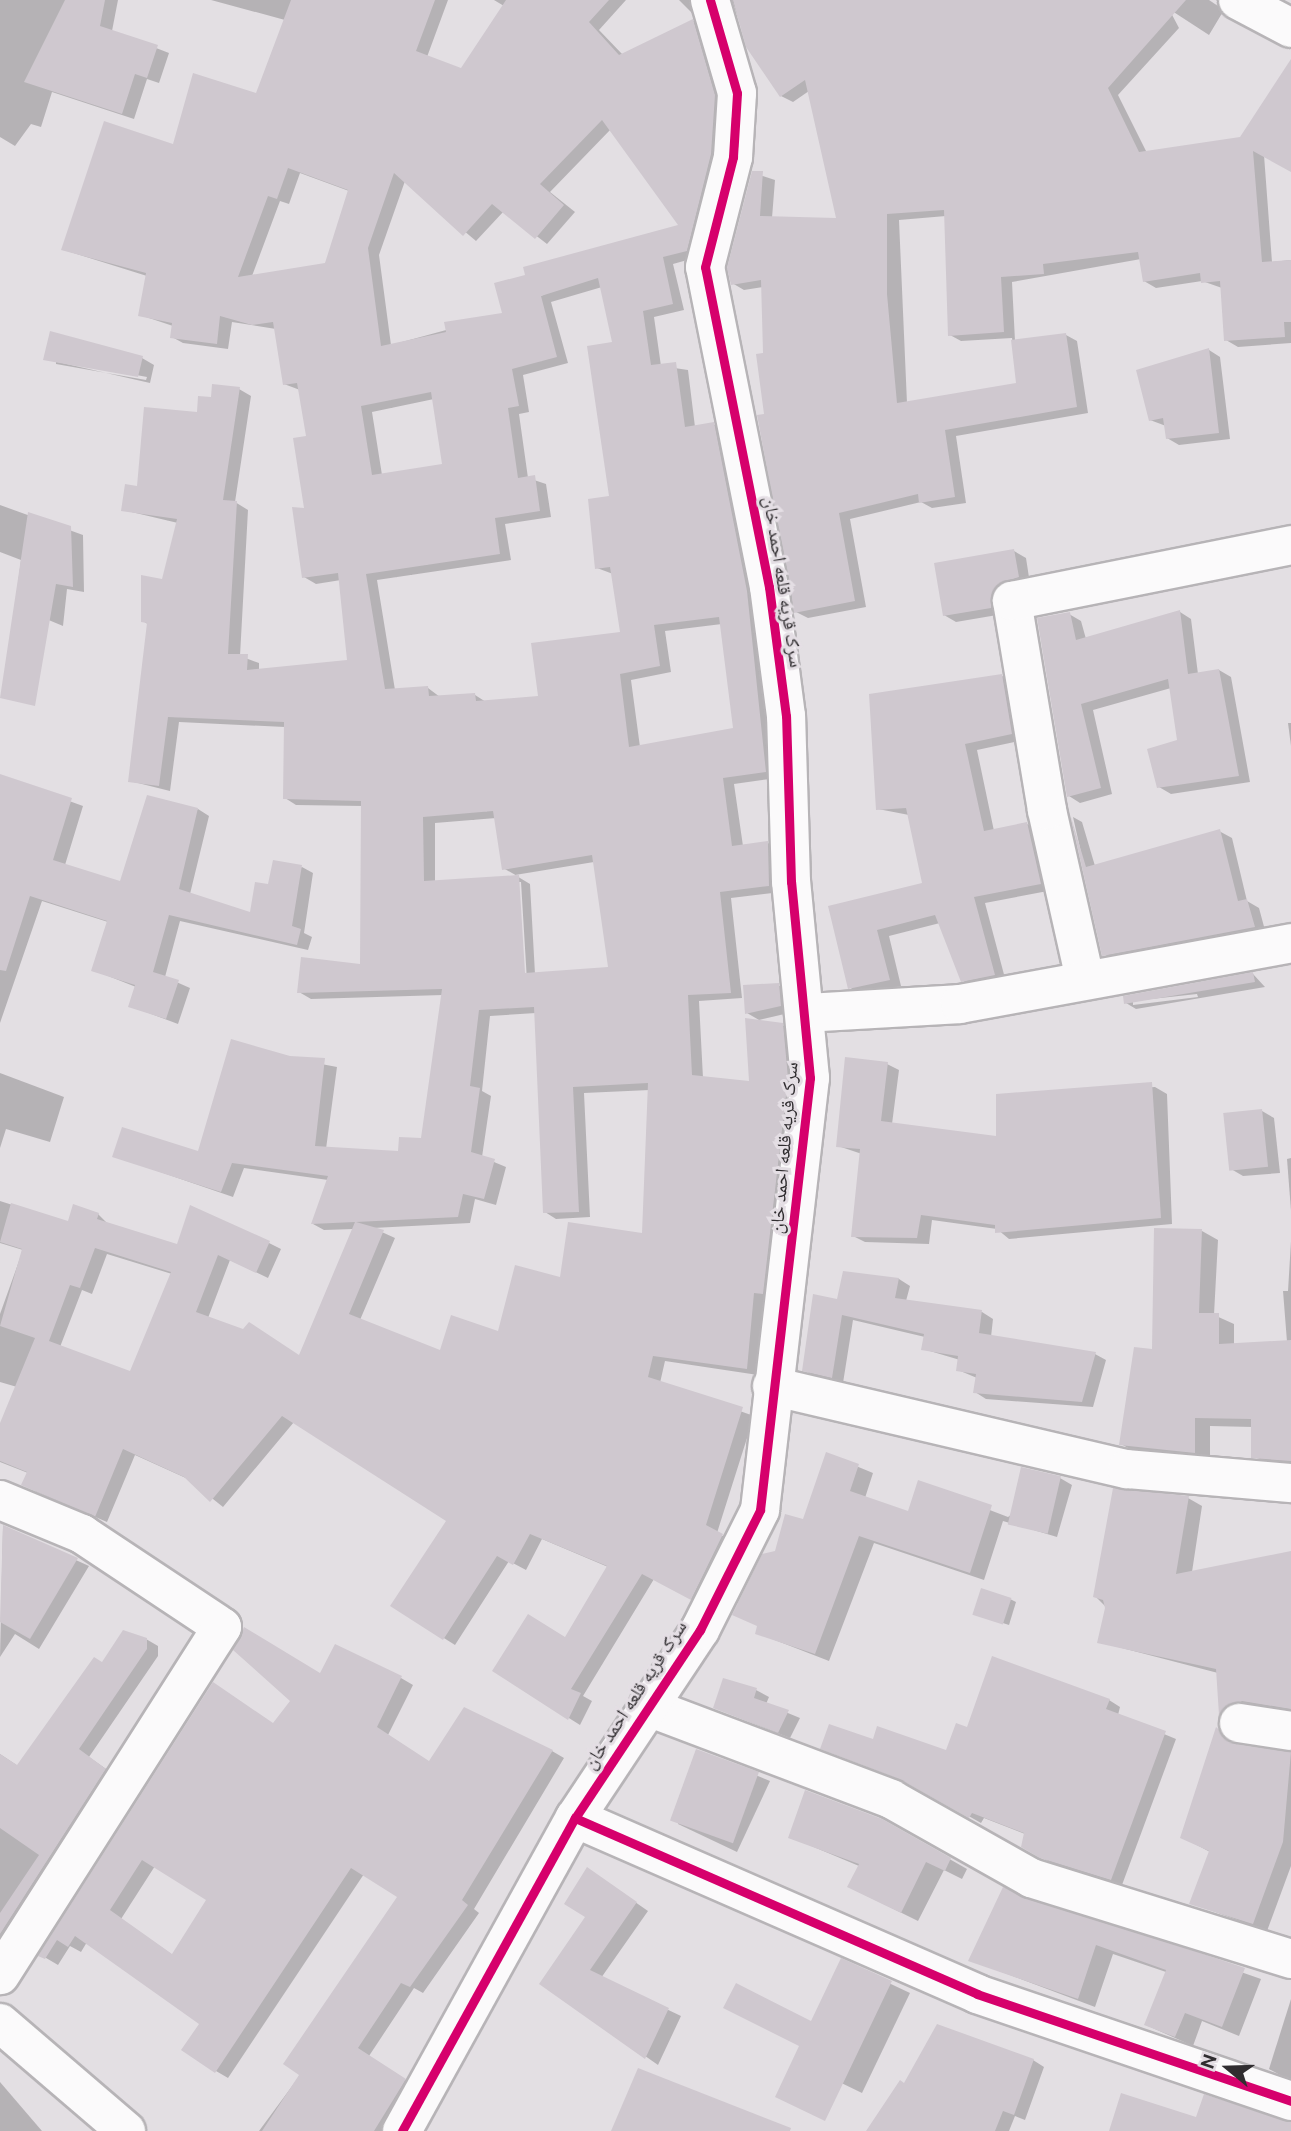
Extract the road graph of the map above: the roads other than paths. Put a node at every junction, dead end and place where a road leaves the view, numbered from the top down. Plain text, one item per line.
1 (710, 0) edge
2 (1238, 0) edge
3 (1291, 28) edge
4 (1291, 545) edge
5 (1291, 943) edge
6 (1085, 979) junction
7 (805, 1013) junction
8 (772, 1386) junction
9 (1291, 1483) edge
10 (3, 1506) edge
11 (649, 1707) junction
12 (1239, 1723) dead end
13 (1291, 1731) edge
14 (575, 1818) junction
15 (1291, 1959) edge
16 (0, 1975) edge
17 (0, 2023) edge
18 (1291, 2101) edge
19 (126, 2131) edge
20 (402, 2131) edge

1 - 7 street, سرک قریه قلعه احمد خان
2 - 3 street
4 - 6 street
5 - 6 street
6 - 7 street
7 - 8 street, سرک قریه قلعه احمد خان
8 - 9 street
8 - 11 street, سرک قریه قلعه احمد خان
10 - 16 street
11 - 14 street, سرک قریه قلعه احمد خان
11 - 15 street
12 - 13 street
14 - 18 street
14 - 20 street, سرک قریه قلعه احمد خان
17 - 19 street

